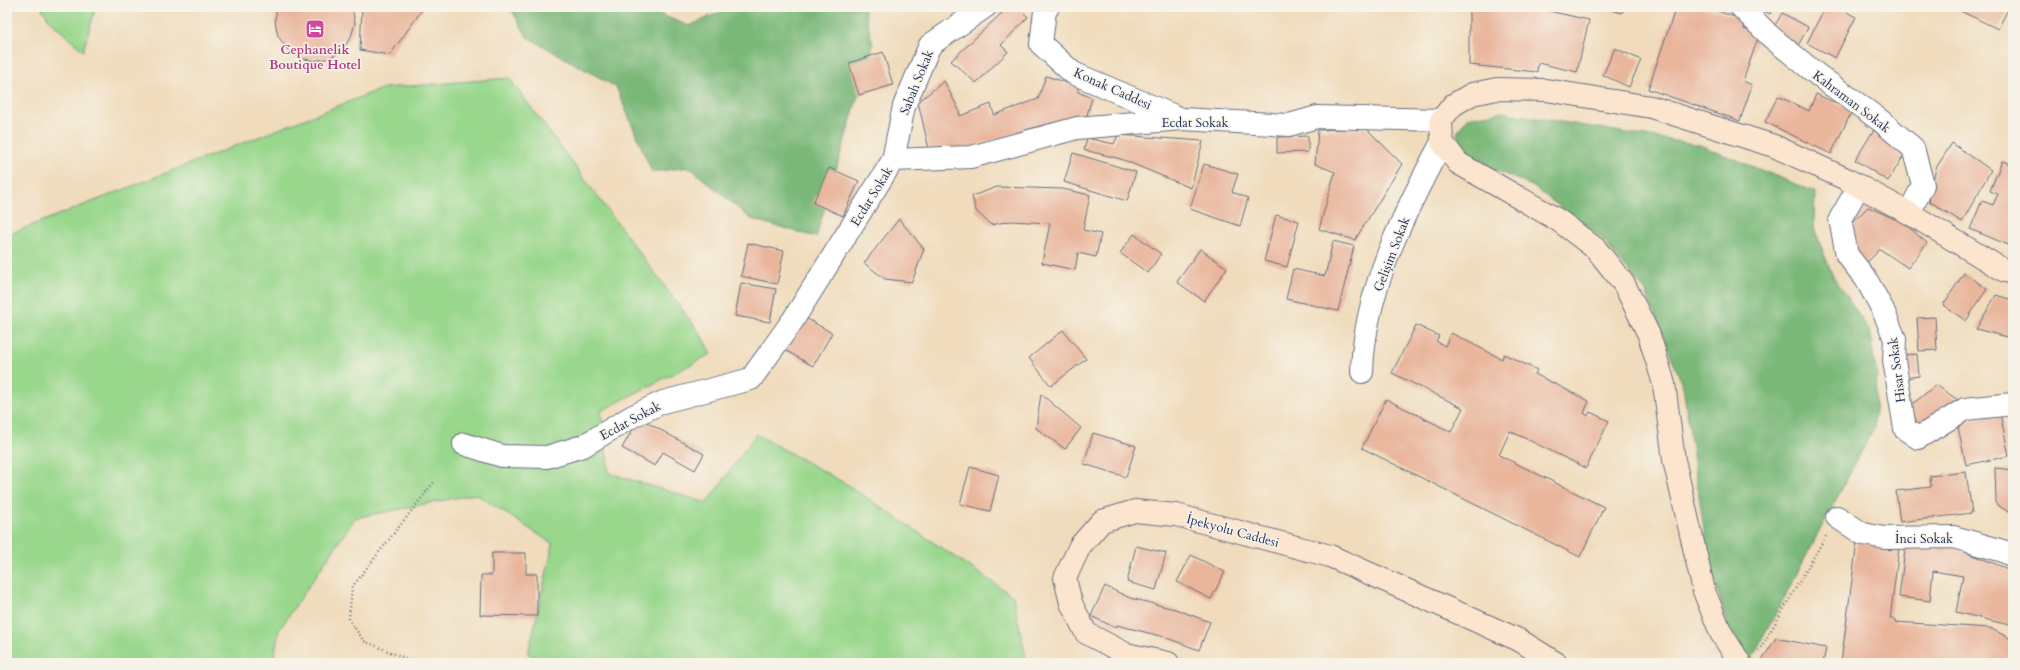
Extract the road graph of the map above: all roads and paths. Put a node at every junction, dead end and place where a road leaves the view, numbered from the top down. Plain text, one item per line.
1 (985, 7) edge
2 (1048, 7) edge
3 (1741, 7) edge
4 (1182, 119) junction
5 (1441, 120) junction
6 (1442, 142) junction
7 (893, 160) junction
8 (1859, 186) junction
9 (1909, 213) junction
10 (2013, 272) edge
11 (1362, 372) dead end
12 (2012, 400) edge
13 (464, 444) dead end
14 (434, 482) dead end
15 (1837, 517) joint
16 (2013, 556) edge
17 (1748, 660) edge
18 (416, 663) edge
19 (1168, 663) edge
20 (1556, 663) edge

1 - 7 street, Sabah Sokak
2 - 4 street, Konak Caddesi
3 - 9 street, Kahraman Sokak
4 - 5 street, Ecdat Sokak
4 - 7 street, Ecdat Sokak
5 - 6 street
5 - 8 street
6 - 11 street, Gelişim Sokak
6 - 17 street
7 - 13 street, Ecdat Sokak
8 - 9 street
8 - 12 street, Hisar Sokak
9 - 10 street
14 - 18 path
15 - 16 street, İnci Sokak
15 - 17 path
19 - 20 street, İpekyolu Caddesi

